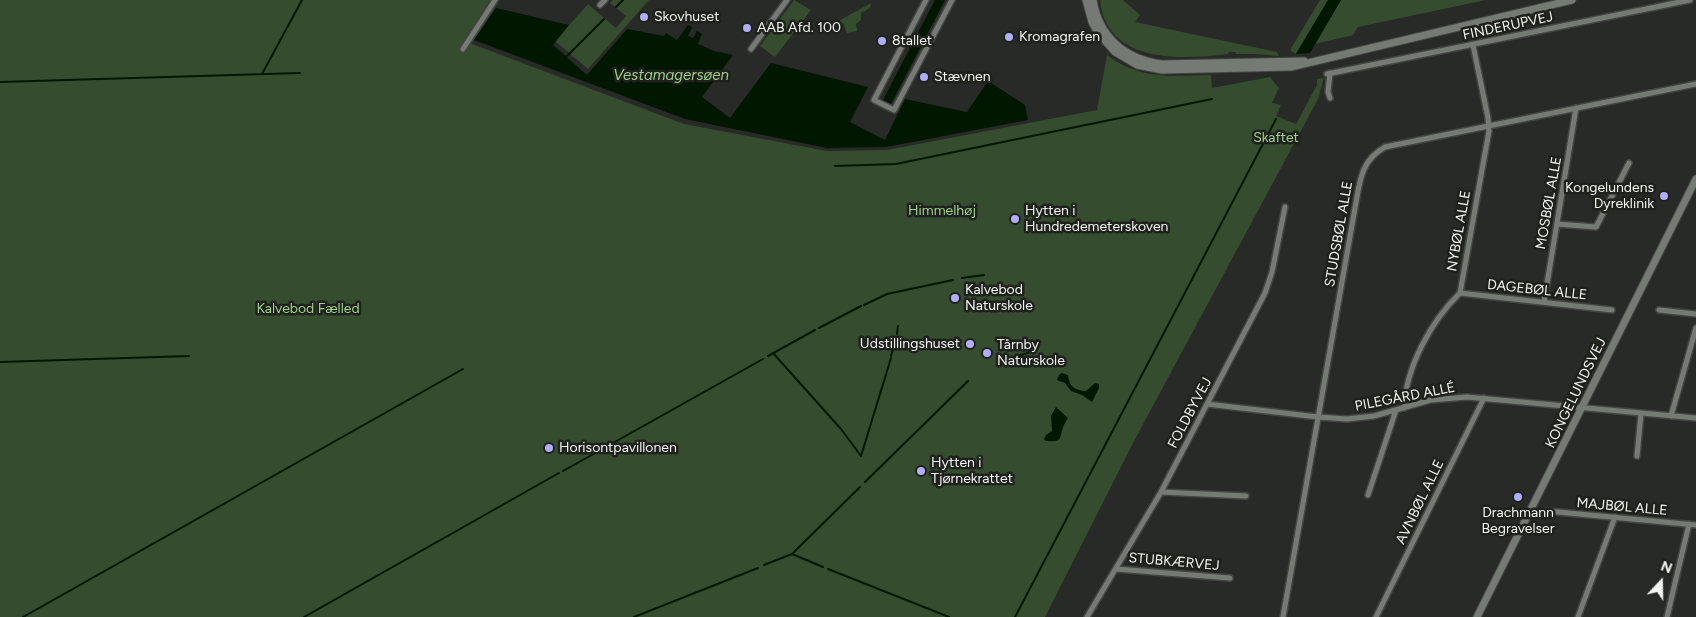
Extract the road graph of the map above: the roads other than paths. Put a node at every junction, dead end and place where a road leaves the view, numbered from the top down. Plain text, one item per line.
1 (495, 0) edge
2 (605, 0) edge
3 (787, 0) edge
4 (926, 0) edge
5 (952, 0) edge
6 (1086, 0) edge
7 (1093, 0) edge
8 (1572, 0) edge
9 (1690, 0) edge
10 (600, 5) dead end
11 (1473, 45) junction
12 (463, 48) dead end
13 (751, 49) dead end
14 (1279, 65) junction
15 (1696, 84) edge
16 (1330, 98) dead end
17 (1576, 108) junction
18 (1488, 126) junction
19 (1629, 164) dead end
20 (1696, 179) edge
21 (1285, 208) dead end
22 (1557, 224) junction
23 (1460, 293) junction
24 (1544, 302) junction
25 (1612, 310) dead end
26 (1659, 310) dead end
27 (1696, 314) edge
28 (1696, 328) edge
29 (1484, 398) junction
30 (1208, 404) junction
31 (1404, 408) junction
32 (1582, 409) junction
33 (1396, 410) junction
34 (1642, 414) junction
35 (1671, 416) junction
36 (1318, 417) junction
37 (1696, 418) edge
38 (1637, 456) dead end
39 (1161, 492) junction
40 (1368, 495) dead end
41 (1246, 496) dead end
42 (1546, 511) dead end
43 (1614, 517) junction
44 (1689, 524) junction
45 (1696, 525) edge
46 (1116, 569) junction
47 (1230, 578) dead end
48 (1087, 617) edge
49 (1283, 617) edge
50 (1376, 617) edge
51 (1477, 617) edge
52 (1578, 617) edge
53 (1667, 617) edge

1 - 12 street
2 - 10 street
3 - 13 street
4 - 5 street
6 - 14 street
7 - 14 street
8 - 14 street
9 - 11 street, FINDERUPVEJ
11 - 16 street, FINDERUPVEJ
11 - 18 street, NYBØL ALLE
15 - 17 street, STUDSBØL ALLE
17 - 18 street, STUDSBØL ALLE
17 - 22 street, MOSBØL ALLE
18 - 23 street, NYBØL ALLE
18 - 36 street, STUDSBØL ALLE
19 - 22 street
20 - 32 street, KONGELUNDSVEJ
21 - 30 street, FOLDBYVEJ
22 - 24 street, MOSBØL ALLE
23 - 24 street, DAGEBØL ALLE
23 - 31 street, NYBØL ALLE
24 - 25 street, DAGEBØL ALLE
26 - 27 street
28 - 35 street
29 - 31 street, PILEGÅRD ALLÉ
29 - 32 street, PILEGÅRD ALLÉ
29 - 50 street, AVNBØL ALLE
30 - 36 street, PILEGÅRD ALLÉ
30 - 39 street, FOLDBYVEJ
31 - 33 street, PILEGÅRD ALLÉ
32 - 34 street, PILEGÅRD ALLÉ
32 - 51 street, KONGELUNDSVEJ
33 - 36 street, PILEGÅRD ALLÉ
33 - 40 street
34 - 35 street, PILEGÅRD ALLÉ
34 - 38 street
35 - 37 street, PILEGÅRD ALLÉ
36 - 49 street, STUDSBØL ALLE
39 - 41 street
39 - 46 street, FOLDBYVEJ
42 - 43 street, MAJBØL ALLE
43 - 44 street, MAJBØL ALLE
43 - 52 street
44 - 45 street, MAJBØL ALLE
44 - 53 street
46 - 47 street, STUBKÆRVEJ
46 - 48 street, FOLDBYVEJ

